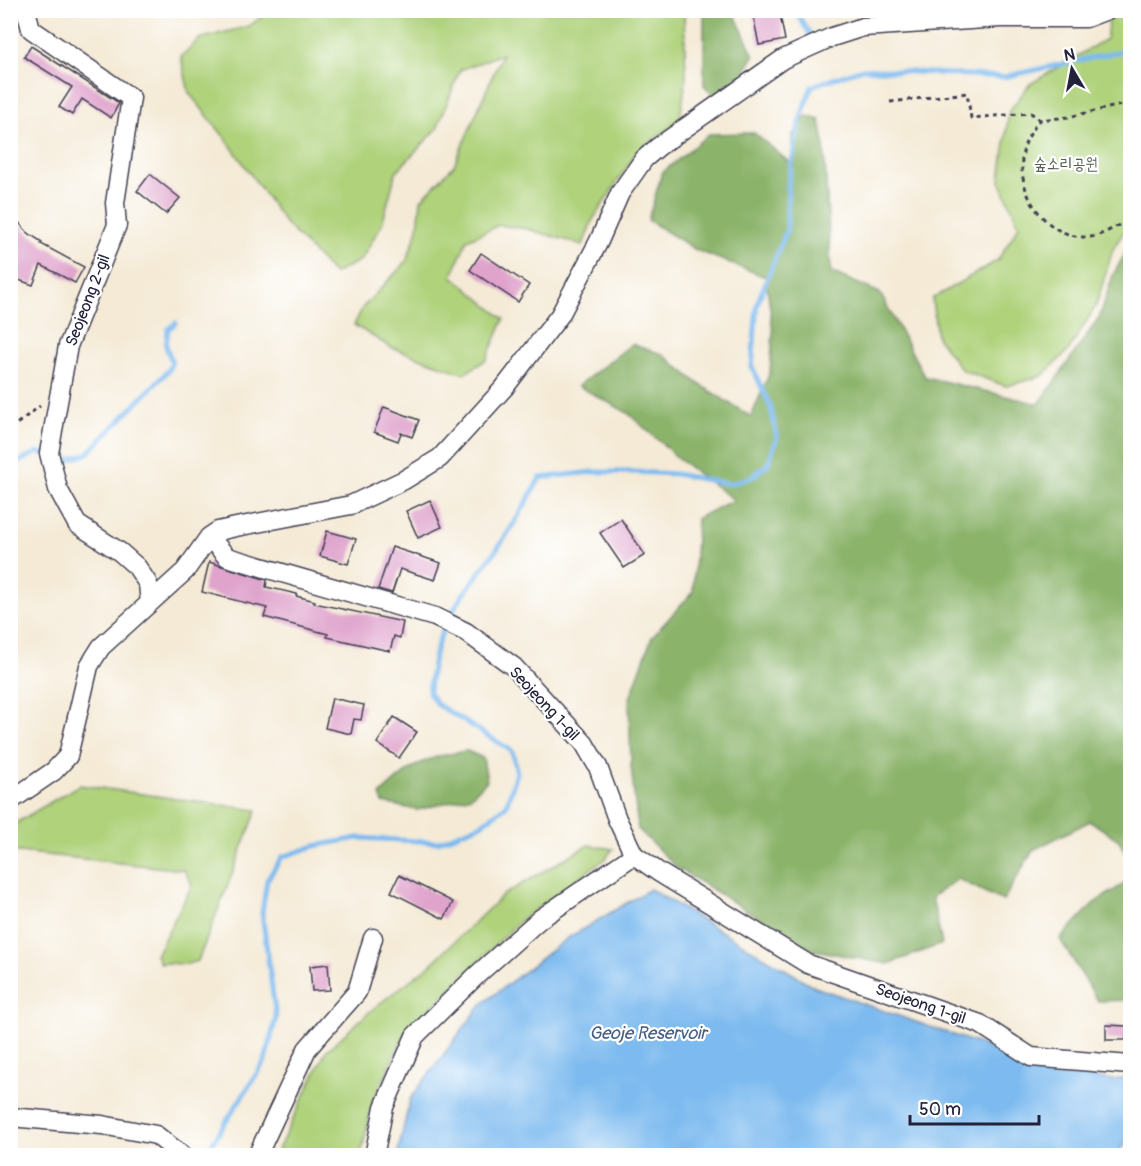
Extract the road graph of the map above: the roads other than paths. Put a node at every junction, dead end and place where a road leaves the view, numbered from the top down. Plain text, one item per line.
1 (27, 10) edge
2 (1107, 10) edge
3 (1084, 14) edge
4 (209, 537) junction
5 (150, 603) junction
6 (10, 801) edge
7 (634, 855) junction
8 (373, 938) dead end
9 (1131, 1065) edge
10 (10, 1117) edge
11 (182, 1155) edge
12 (257, 1155) edge
13 (374, 1155) edge

1 - 5 street, Seojeong 2-gil
2 - 3 street
3 - 4 street
4 - 5 street
4 - 7 street, Seojeong 1-gil
5 - 6 street
7 - 9 street, Seojeong 1-gil
7 - 13 street
8 - 12 street
10 - 11 street

